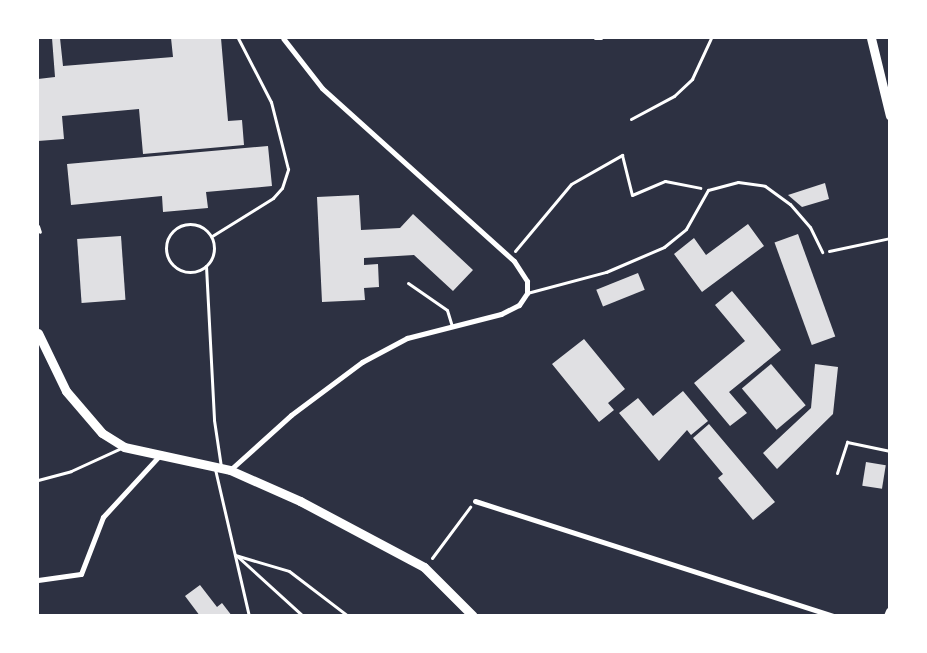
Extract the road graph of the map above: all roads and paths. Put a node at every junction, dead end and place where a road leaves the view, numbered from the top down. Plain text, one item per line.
1 (238, 38) edge
2 (283, 38) edge
3 (595, 38) edge
4 (601, 38) edge
5 (711, 38) edge
6 (871, 38) edge
7 (890, 116) edge
8 (631, 119) dead end
9 (708, 190) junction
10 (38, 226) edge
11 (40, 232) dead end
12 (212, 236) junction
13 (890, 238) edge
14 (822, 252) joint
15 (510, 257) junction
16 (206, 266) junction
17 (408, 283) dead end
18 (527, 293) junction
19 (452, 326) junction
20 (38, 333) edge
21 (124, 446) junction
22 (890, 451) edge
23 (159, 456) junction
24 (222, 468) junction
25 (837, 473) dead end
26 (38, 480) edge
27 (476, 501) joint
28 (235, 555) junction
29 (424, 567) junction
30 (38, 580) edge
31 (890, 611) edge
32 (248, 616) edge
33 (303, 616) edge
34 (348, 616) edge
35 (473, 616) edge
36 (833, 616) edge
37 (888, 616) edge

1 - 12 lane
2 - 15 street
3 - 4 lane
5 - 8 lane
6 - 7 street
9 - 14 lane
9 - 15 path
9 - 18 lane
10 - 11 lane
12 - 16 lane
12 - 16 lane
13 - 14 path
15 - 18 street
16 - 24 lane
17 - 19 lane
18 - 19 street
19 - 24 street
20 - 21 street
21 - 23 street
21 - 26 lane
22 - 25 lane
23 - 24 street
23 - 30 street
24 - 28 lane
24 - 29 street
27 - 29 path
27 - 36 street
28 - 32 lane
28 - 33 lane
28 - 34 lane
29 - 35 street
31 - 37 street

